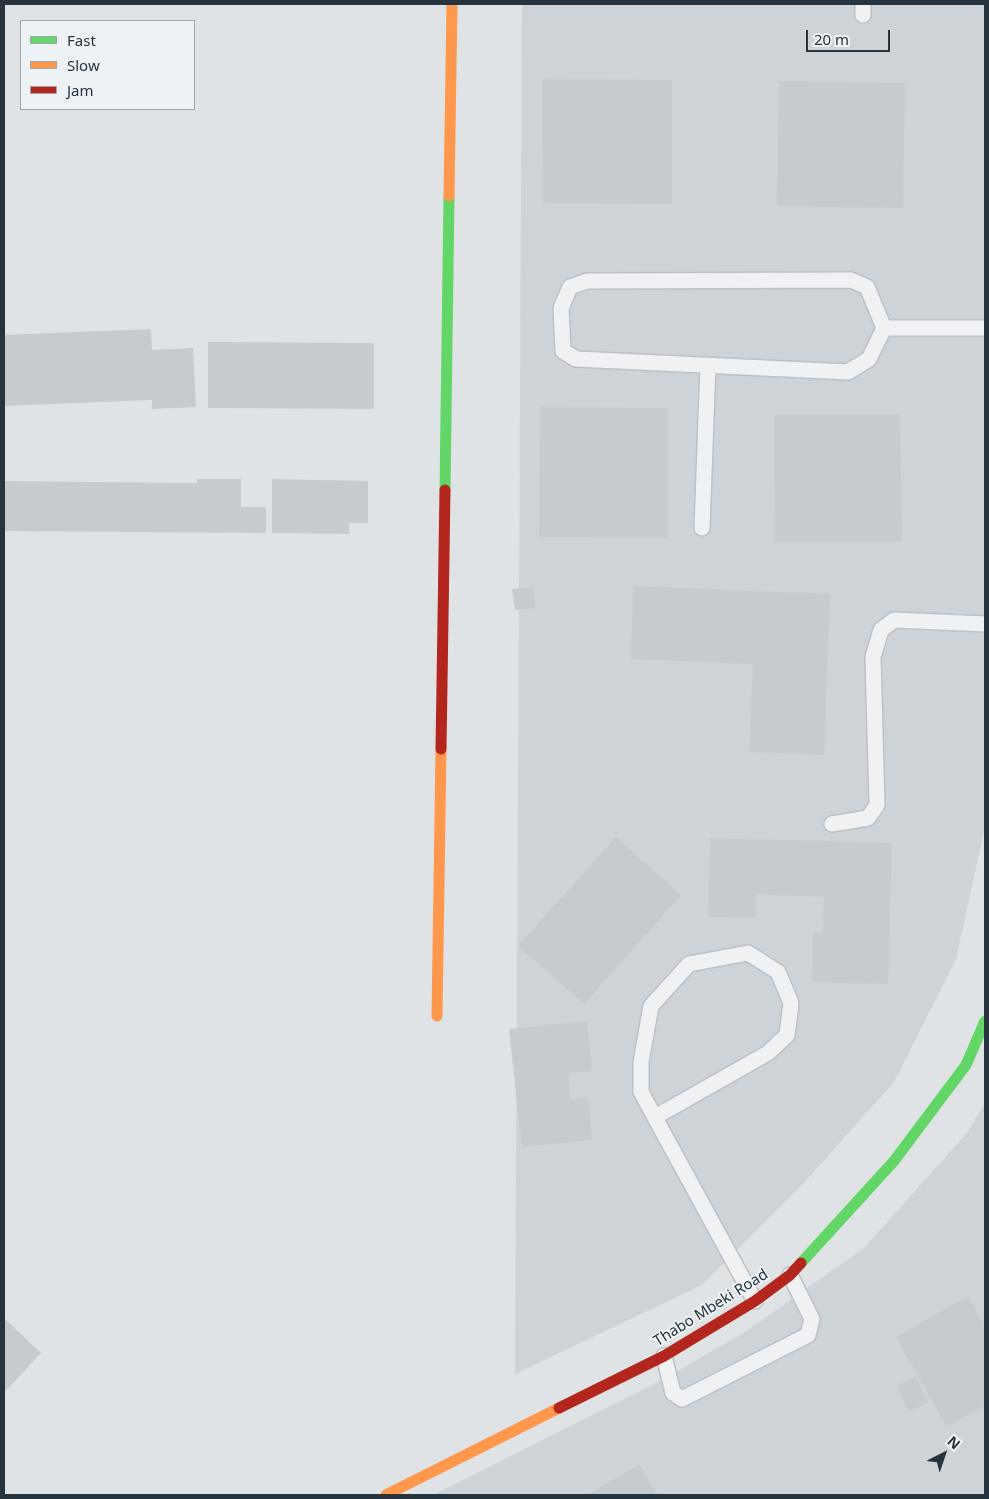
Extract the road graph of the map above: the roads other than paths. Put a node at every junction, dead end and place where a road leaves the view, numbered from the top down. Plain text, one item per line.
1 (452, 4) edge
2 (884, 328) junction
3 (985, 328) edge
4 (708, 365) junction
5 (702, 528) dead end
6 (985, 624) edge
7 (832, 824) dead end
8 (437, 1016) dead end
9 (985, 1021) edge
10 (655, 1117) junction
11 (790, 1275) junction
12 (755, 1301) junction
13 (664, 1356) junction
14 (386, 1495) edge

1 - 8 street
2 - 3 lane
2 - 4 lane
2 - 4 lane
4 - 5 lane
6 - 7 lane
9 - 11 street, Thabo Mbeki Road
10 - 10 lane
10 - 12 lane
11 - 12 street, Thabo Mbeki Road
11 - 13 lane
12 - 13 street, Thabo Mbeki Road
13 - 14 street, Thabo Mbeki Road

